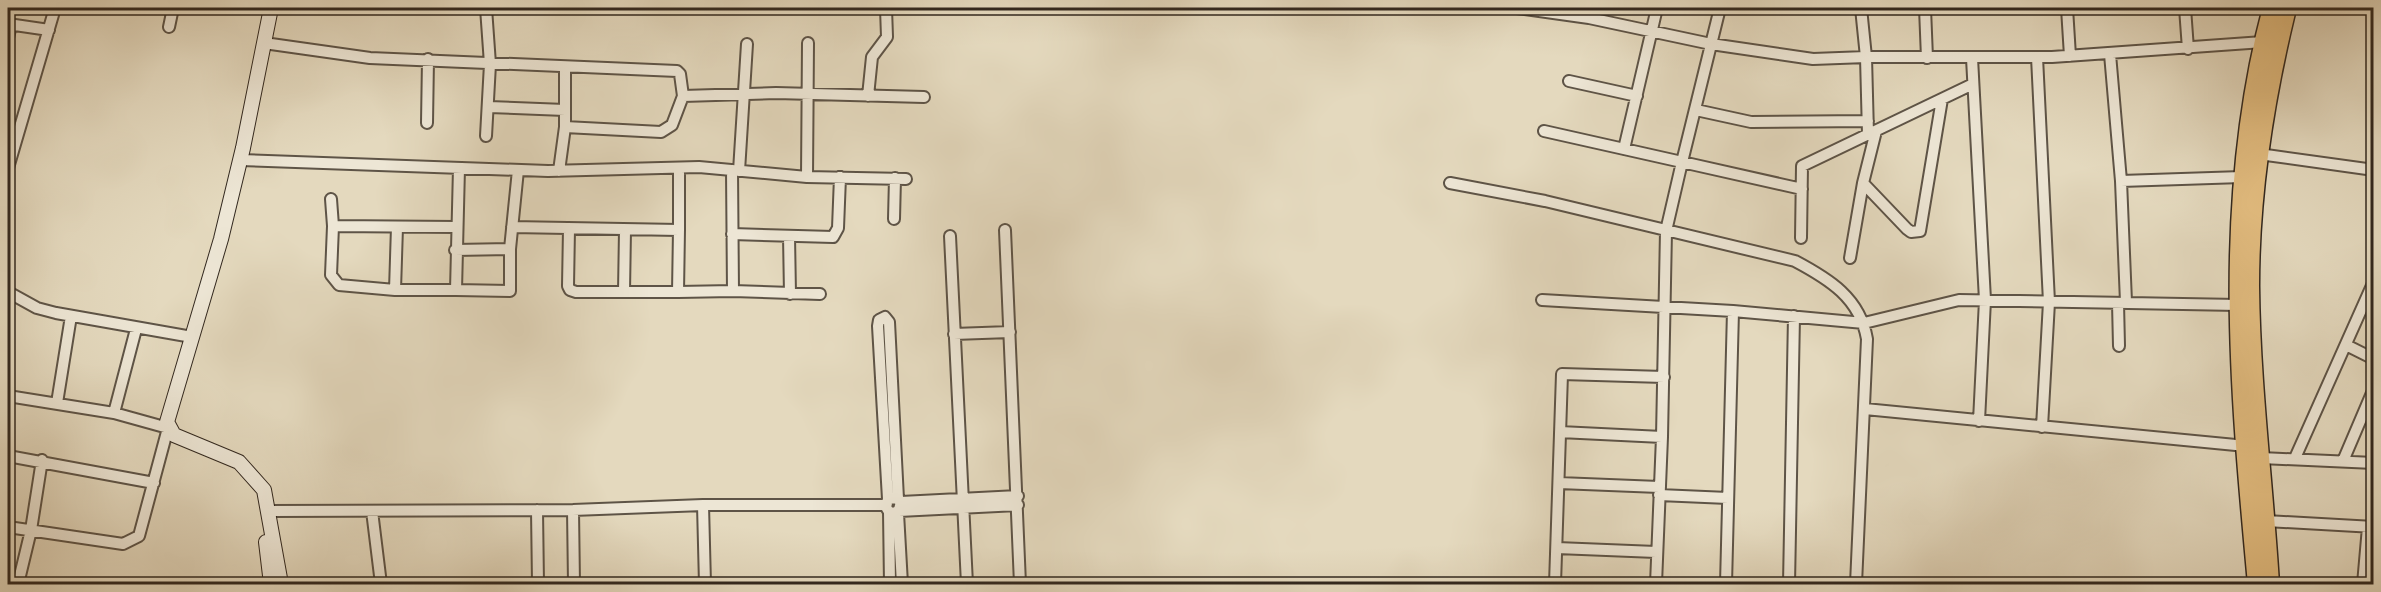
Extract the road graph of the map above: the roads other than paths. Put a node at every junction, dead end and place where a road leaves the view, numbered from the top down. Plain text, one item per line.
1 (55, 8) edge
2 (173, 8) edge
3 (271, 8) edge
4 (486, 8) edge
5 (886, 8) edge
6 (1517, 8) edge
7 (1657, 8) edge
8 (1720, 8) edge
9 (1861, 8) edge
10 (1925, 8) edge
11 (2067, 8) edge
12 (2185, 8) edge
13 (2272, 8) edge
14 (2287, 8) edge
15 (1590, 13) edge
16 (9, 24) edge
17 (169, 27) dead end
18 (49, 30) junction
19 (1650, 31) junction
20 (8, 38) edge
21 (2264, 42) junction
22 (808, 43) dead end
23 (264, 44) junction
24 (747, 44) dead end
25 (1711, 44) junction
26 (2188, 49) junction
27 (2110, 54) junction
28 (2070, 56) junction
29 (1866, 57) junction
30 (1927, 57) junction
31 (2037, 57) junction
32 (1972, 58) junction
33 (428, 59) junction
34 (490, 64) junction
35 (565, 67) junction
36 (1569, 81) dead end
37 (1973, 84) junction
38 (742, 94) junction
39 (806, 94) junction
40 (682, 96) junction
41 (868, 96) junction
42 (1637, 96) junction
43 (924, 97) dead end
44 (1942, 99) junction
45 (489, 107) junction
46 (565, 110) junction
47 (1696, 110) junction
48 (1868, 121) junction
49 (427, 123) dead end
50 (565, 127) junction
51 (1544, 131) dead end
52 (1872, 133) junction
53 (486, 136) dead end
54 (1624, 148) junction
55 (2259, 154) junction
56 (240, 160) junction
57 (1682, 162) junction
58 (8, 168) edge
59 (459, 168) junction
60 (679, 168) junction
61 (518, 170) junction
62 (2373, 170) edge
63 (559, 171) junction
64 (736, 171) junction
65 (807, 177) junction
66 (840, 177) junction
67 (2242, 177) junction
68 (2121, 181) junction
69 (1450, 183) dead end
70 (1863, 183) junction
71 (1802, 189) junction
72 (331, 199) dead end
73 (894, 219) dead end
74 (333, 226) junction
75 (397, 227) junction
76 (456, 227) junction
77 (512, 227) junction
78 (569, 229) junction
79 (625, 230) junction
80 (679, 230) junction
81 (1005, 230) dead end
82 (1666, 231) junction
83 (732, 234) junction
84 (950, 236) dead end
85 (789, 237) junction
86 (1801, 238) dead end
87 (510, 249) junction
88 (455, 250) junction
89 (1850, 258) dead end
90 (2372, 288) edge
91 (395, 290) junction
92 (456, 290) junction
93 (733, 291) junction
94 (8, 292) edge
95 (624, 292) junction
96 (678, 292) junction
97 (790, 294) junction
98 (820, 294) dead end
99 (1542, 300) dead end
100 (1985, 300) junction
101 (2049, 302) junction
102 (2122, 302) junction
103 (2238, 305) junction
104 (1665, 307) junction
105 (1733, 311) junction
106 (71, 316) junction
107 (1794, 316) junction
108 (1864, 323) junction
109 (136, 329) junction
110 (1010, 332) junction
111 (954, 334) junction
112 (192, 338) junction
113 (2346, 345) junction
114 (2119, 346) dead end
115 (2373, 359) edge
116 (886, 371) dead end
117 (1664, 377) junction
118 (2372, 393) edge
119 (8, 396) edge
120 (57, 403) junction
121 (1865, 410) junction
122 (114, 413) junction
123 (1979, 421) junction
124 (168, 428) junction
125 (2042, 428) junction
126 (1560, 432) junction
127 (1662, 437) junction
128 (2246, 446) junction
129 (8, 456) edge
130 (2261, 458) junction
131 (2295, 458) junction
132 (42, 460) junction
133 (2343, 461) junction
134 (2373, 463) edge
135 (257, 481) junction
136 (154, 483) junction
137 (1559, 483) junction
138 (1659, 491) junction
139 (1728, 498) junction
140 (1018, 500) junction
141 (963, 503) junction
142 (703, 505) junction
143 (894, 506) junction
144 (537, 510) junction
145 (573, 510) junction
146 (269, 511) junction
147 (372, 511) junction
148 (2266, 521) junction
149 (8, 527) edge
150 (2371, 527) edge
151 (31, 530) junction
152 (1557, 548) junction
153 (1656, 552) junction
154 (18, 585) edge
155 (271, 585) edge
156 (281, 585) edge
157 (381, 585) edge
158 (538, 585) edge
159 (574, 585) edge
160 (705, 585) edge
161 (890, 585) edge
162 (902, 585) edge
163 (967, 585) edge
164 (1020, 585) edge
165 (1555, 585) edge
166 (1656, 585) edge
167 (1726, 585) edge
168 (1789, 585) edge
169 (1856, 585) edge
170 (2257, 585) edge
171 (2270, 585) edge
172 (2363, 585) edge

1 - 18 street
2 - 17 street
3 - 23 street
4 - 34 street
5 - 41 street
6 - 15 street
7 - 19 street
8 - 25 street
9 - 29 street
10 - 30 street
11 - 28 street
12 - 26 street
13 - 21 highway
14 - 55 highway
15 - 19 street
16 - 18 street
16 - 20 street
18 - 58 street
19 - 25 street
19 - 42 street
21 - 26 street
21 - 67 highway
22 - 39 street
23 - 33 street
23 - 56 street
24 - 38 street
25 - 29 street
25 - 47 street
26 - 27 street
27 - 28 street
27 - 68 street
28 - 31 street
29 - 30 street
29 - 48 street
30 - 32 street
31 - 32 street
31 - 101 street
32 - 37 street
33 - 34 street
33 - 49 street
34 - 35 street
34 - 45 street
35 - 40 street
35 - 46 street
36 - 42 street
37 - 44 street
37 - 100 street
38 - 39 street
38 - 40 street
38 - 64 street
39 - 41 street
39 - 65 street
40 - 50 street
41 - 43 street
42 - 54 street
44 - 52 street
44 - 70 street
45 - 46 street
45 - 53 street
46 - 50 street
47 - 48 street
47 - 57 street
48 - 52 street
50 - 63 street
51 - 54 street
52 - 70 street
52 - 71 street
54 - 57 street
55 - 62 street
55 - 130 highway
56 - 59 street
56 - 112 street
57 - 71 street
57 - 82 street
59 - 61 street
59 - 76 street
60 - 63 street
60 - 64 street
60 - 80 street
61 - 63 street
61 - 77 street
64 - 65 street
64 - 83 street
65 - 66 street
66 - 73 street
66 - 85 street
67 - 68 street
67 - 103 highway
68 - 102 street
69 - 82 street
70 - 89 street
71 - 86 street
72 - 74 street
74 - 75 street
74 - 91 street
75 - 76 street
75 - 91 street
76 - 88 street
77 - 78 street
77 - 87 street
78 - 79 street
78 - 95 street
79 - 80 street
79 - 95 street
80 - 96 street
81 - 110 street
82 - 104 street
82 - 108 street
83 - 85 street
83 - 93 street
84 - 111 street
85 - 97 street
87 - 88 street
87 - 92 street
88 - 92 street
90 - 113 street
91 - 92 street
93 - 96 street
93 - 97 street
94 - 106 street
95 - 96 street
97 - 98 street
99 - 104 street
100 - 101 street
100 - 108 street
100 - 123 street
101 - 102 street
101 - 125 street
102 - 103 street
102 - 114 street
103 - 128 highway
104 - 105 street
104 - 117 street
105 - 107 street
105 - 139 street
106 - 109 street
106 - 120 street
107 - 108 street
107 - 168 street
108 - 121 street
109 - 112 street
109 - 122 street
110 - 111 street
110 - 140 street
111 - 141 street
112 - 124 street
113 - 115 street
113 - 131 street
116 - 143 street
117 - 126 street
117 - 127 street
118 - 133 street
119 - 120 street
120 - 122 street
121 - 123 street
121 - 169 street
122 - 124 street
123 - 125 street
124 - 135 street
124 - 136 street
125 - 128 street
126 - 127 street
126 - 137 street
127 - 138 street
128 - 170 highway
129 - 132 street
130 - 131 street
130 - 148 highway
131 - 133 street
132 - 136 street
132 - 151 street
133 - 134 street
135 - 146 street
135 - 155 street
136 - 151 street
137 - 138 street
137 - 152 street
138 - 139 street
138 - 153 street
139 - 167 street
140 - 141 street
140 - 164 street
141 - 143 street
141 - 163 street
142 - 143 street
142 - 145 street
142 - 160 street
143 - 161 street
143 - 162 street
144 - 145 street
144 - 147 street
144 - 158 street
145 - 159 street
146 - 147 street
146 - 156 street
147 - 157 street
148 - 150 street
148 - 171 highway
149 - 151 street
150 - 172 street
151 - 154 street
152 - 153 street
152 - 165 street
153 - 166 street

